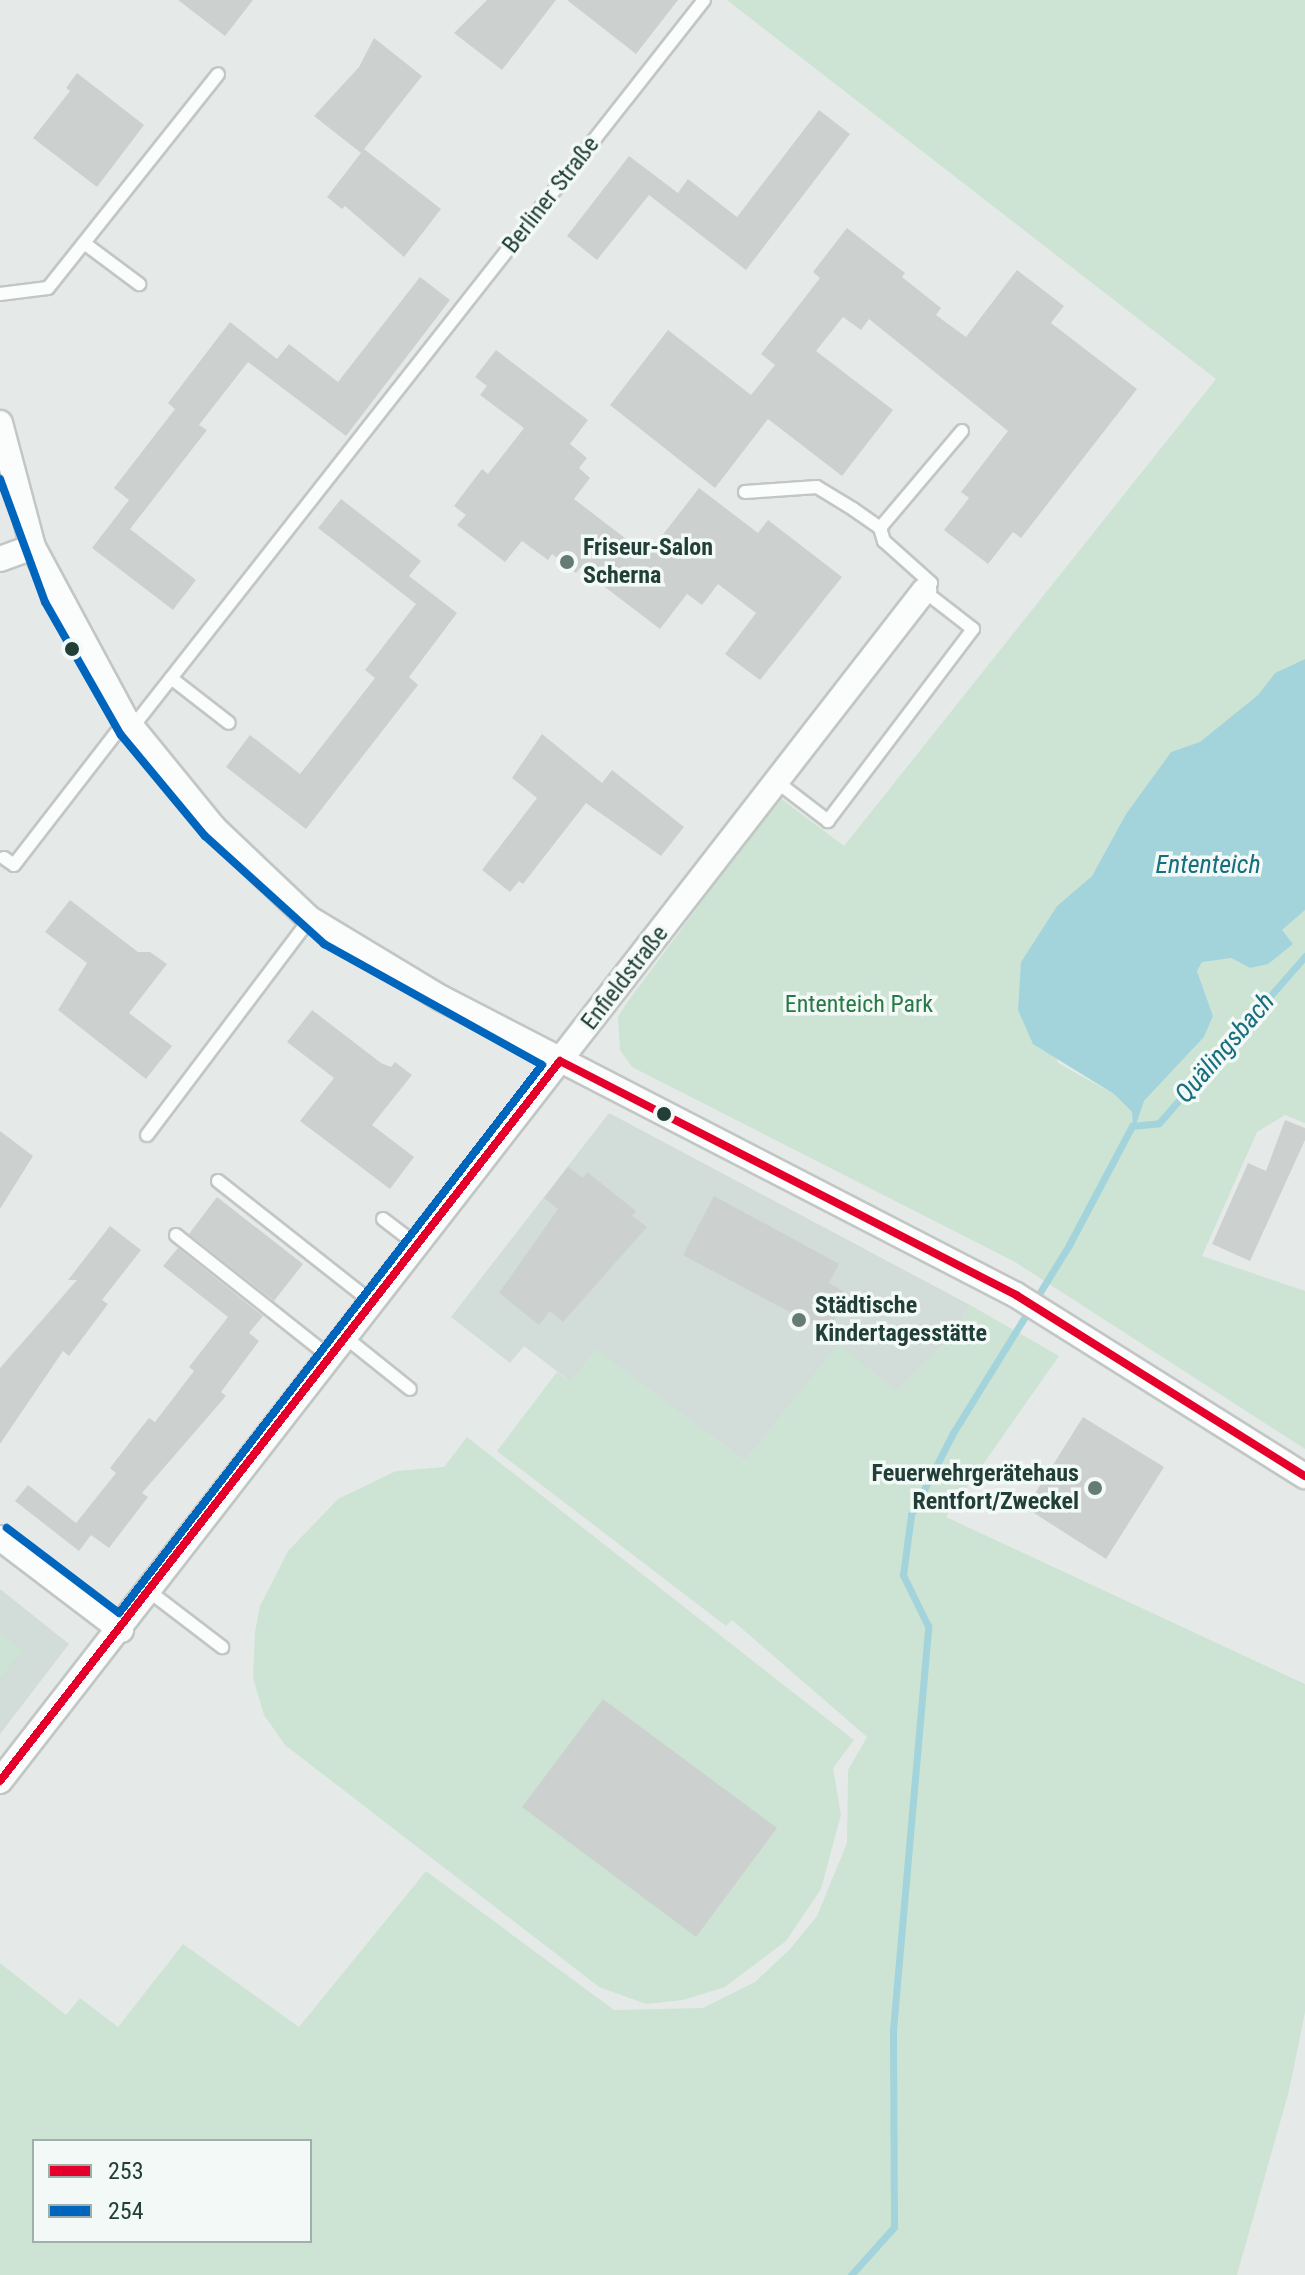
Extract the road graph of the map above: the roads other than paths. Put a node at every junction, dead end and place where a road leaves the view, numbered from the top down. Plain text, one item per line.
1 (704, 0) edge
2 (218, 74) dead end
3 (84, 243) junction
4 (139, 284) dead end
5 (0, 294) edge
6 (0, 423) edge
7 (962, 431) dead end
8 (745, 492) dead end
9 (880, 528) junction
10 (33, 547) junction
11 (0, 559) edge
12 (924, 591) junction
13 (171, 678) junction
14 (229, 723) dead end
15 (128, 725) junction
16 (777, 782) junction
17 (4, 858) dead end
18 (310, 919) junction
19 (560, 1061) junction
20 (147, 1135) dead end
21 (218, 1181) dead end
22 (383, 1219) dead end
23 (176, 1235) dead end
24 (417, 1245) junction
25 (372, 1302) junction
26 (345, 1337) junction
27 (330, 1357) junction
28 (410, 1389) dead end
29 (1305, 1476) edge
30 (0, 1538) edge
31 (150, 1592) junction
32 (121, 1630) junction
33 (222, 1647) dead end
34 (0, 1781) edge

1 - 13 lane, Berliner Straße
2 - 3 lane
3 - 4 lane
3 - 5 lane
6 - 10 street
7 - 9 lane
8 - 9 lane
9 - 12 lane
10 - 11 street
10 - 15 street
12 - 16 street, Enfieldstraße
12 - 16 lane
13 - 14 lane
13 - 15 lane, Berliner Straße
15 - 17 lane, Berliner Straße
15 - 18 street
16 - 19 street, Enfieldstraße
18 - 19 street
18 - 20 lane
19 - 24 street, Enfieldstraße
19 - 29 street
21 - 25 lane
22 - 24 lane
23 - 27 lane
24 - 25 street, Enfieldstraße
25 - 26 street, Enfieldstraße
26 - 27 street, Enfieldstraße
26 - 28 lane
27 - 31 street, Enfieldstraße
30 - 32 street
31 - 32 street, Enfieldstraße
31 - 33 lane
32 - 34 street, Enfieldstraße

